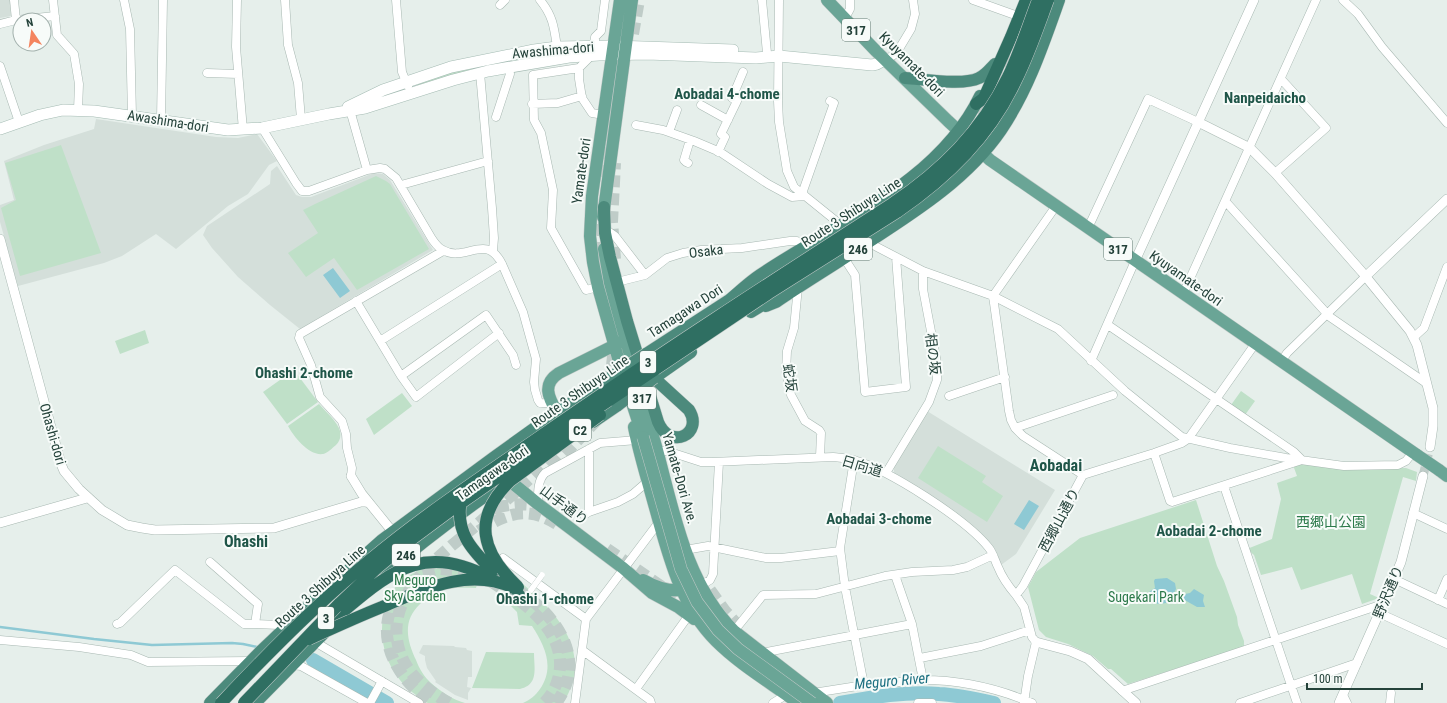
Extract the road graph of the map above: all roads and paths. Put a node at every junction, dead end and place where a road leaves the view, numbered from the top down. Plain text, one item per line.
1 (14, 0) edge
2 (53, 0) edge
3 (124, 0) edge
4 (163, 0) edge
5 (237, 0) edge
6 (285, 0) edge
7 (396, 0) edge
8 (540, 0) edge
9 (605, 0) edge
10 (615, 0) edge
11 (620, 0) edge
12 (632, 0) edge
13 (640, 0) edge
14 (762, 0) edge
15 (779, 0) edge
16 (827, 0) edge
17 (850, 0) edge
18 (914, 0) edge
19 (973, 0) edge
20 (1020, 0) edge
21 (1026, 0) edge
22 (1038, 0) edge
23 (1048, 0) edge
24 (1059, 0) edge
25 (1254, 0) edge
26 (1316, 0) edge
27 (1345, 1) edge
28 (15, 12) edge
29 (1015, 15) junction
30 (52, 16) edge
31 (55, 16) junction
32 (845, 18) junction
33 (12, 21) edge
34 (0, 24) edge
35 (616, 27) junction
36 (557, 47) junction
37 (619, 50) junction
38 (593, 51) junction
39 (767, 53) junction
40 (779, 56) junction
41 (886, 60) junction
42 (997, 64) junction
43 (0, 66) edge
44 (509, 67) junction
45 (578, 68) junction
46 (743, 72) dead end
47 (207, 73) dead end
48 (480, 73) junction
49 (238, 74) junction
50 (905, 78) junction
51 (1281, 79) junction
52 (406, 82) junction
53 (411, 93) junction
54 (582, 96) junction
55 (830, 101) dead end
56 (532, 104) junction
57 (701, 105) dead end
58 (78, 110) junction
59 (350, 110) junction
60 (677, 110) dead end
61 (337, 112) junction
62 (604, 115) junction
63 (132, 116) junction
64 (496, 117) dead end
65 (161, 120) junction
66 (301, 120) junction
67 (728, 120) junction
68 (19, 122) junction
69 (1198, 122) junction
70 (1447, 123) edge
71 (636, 125) dead end
72 (262, 128) junction
73 (0, 129) edge
74 (243, 130) junction
75 (668, 132) junction
76 (959, 132) junction
77 (690, 140) junction
78 (1250, 148) junction
79 (718, 152) junction
80 (982, 153) junction
81 (488, 162) junction
82 (688, 163) dead end
83 (367, 170) junction
84 (1275, 173) junction
85 (401, 185) junction
86 (804, 196) junction
87 (1447, 199) edge
88 (1226, 202) junction
89 (1056, 206) junction
90 (604, 207) junction
91 (841, 225) junction
92 (1088, 228) junction
93 (605, 230) junction
94 (0, 239) edge
95 (871, 241) junction
96 (806, 247) junction
97 (443, 251) junction
98 (493, 251) junction
99 (896, 257) junction
100 (844, 258) junction
101 (1135, 261) junction
102 (502, 264) junction
103 (1447, 266) edge
104 (923, 271) junction
105 (645, 275) junction
106 (1365, 277) junction
107 (762, 279) dead end
108 (613, 283) junction
109 (598, 287) junction
110 (798, 287) junction
111 (1183, 294) junction
112 (993, 296) junction
113 (772, 298) dead end
114 (356, 301) junction
115 (727, 302) junction
116 (1327, 314) junction
117 (719, 315) junction
118 (738, 320) junction
119 (1108, 325) junction
120 (499, 333) junction
121 (1414, 337) junction
122 (626, 339) junction
123 (380, 341) junction
124 (1254, 344) junction
125 (614, 345) junction
126 (1091, 361) junction
127 (1281, 362) junction
128 (516, 365) dead end
129 (662, 365) junction
130 (401, 376) junction
131 (1005, 377) junction
132 (654, 378) junction
133 (605, 381) joint
134 (1426, 383) junction
135 (1113, 395) dead end
136 (949, 396) dead end
137 (1216, 399) junction
138 (554, 408) junction
139 (1015, 428) junction
140 (640, 438) junction
141 (1188, 439) junction
142 (1430, 446) tunnel mouth
143 (589, 449) junction
144 (657, 451) junction
145 (1154, 453) junction
146 (1415, 454) junction
147 (820, 457) junction
148 (493, 458) junction
149 (854, 460) junction
150 (1302, 460) junction
151 (719, 462) junction
152 (886, 473) junction
153 (1443, 473) edge
154 (1083, 475) junction
155 (351, 476) joint
156 (1423, 476) tunnel mouth
157 (510, 479) junction
158 (648, 481) junction
159 (1224, 486) junction
160 (87, 498) junction
161 (369, 503) junction
162 (538, 504) junction
163 (1413, 513) junction
164 (659, 522) junction
165 (0, 523) edge
166 (1447, 529) edge
167 (392, 532) junction
168 (715, 547) junction
169 (685, 550) junction
170 (840, 551) junction
171 (409, 553) junction
172 (992, 555) junction
173 (503, 558) dead end
174 (210, 562) dead end
175 (624, 568) junction
176 (542, 575) dead end
177 (895, 575) junction
178 (1394, 579) junction
179 (1447, 579) edge
180 (700, 586) junction
181 (845, 587) junction
182 (518, 590) junction
183 (530, 590) dead end
184 (1016, 595) junction
185 (684, 596) junction
186 (1438, 600) junction
187 (670, 603) junction
188 (1383, 604) junction
189 (1447, 604) edge
190 (1379, 614) junction
191 (689, 615) junction
192 (586, 619) junction
193 (117, 624) dead end
194 (255, 624) junction
195 (912, 624) junction
196 (284, 629) junction
197 (1030, 630) junction
198 (734, 631) junction
199 (709, 634) junction
200 (854, 635) junction
201 (0, 640) edge
202 (1276, 640) junction
203 (1036, 642) junction
204 (314, 643) junction
205 (1447, 644) edge
206 (582, 650) junction
207 (761, 653) junction
208 (920, 658) junction
209 (250, 661) junction
210 (295, 662) junction
211 (1357, 664) junction
212 (923, 680) junction
213 (381, 683) junction
214 (864, 685) junction
215 (1291, 685) junction
216 (636, 689) junction
217 (1122, 692) junction
218 (1391, 693) dead end
219 (792, 698) edge
220 (817, 699) edge
221 (1343, 700) edge
222 (369, 702) edge
223 (1027, 702) edge
224 (210, 703) edge
225 (221, 703) edge
226 (229, 703) edge
227 (244, 703) edge
228 (247, 703) edge
229 (255, 703) edge
230 (419, 703) edge
231 (575, 703) edge
232 (651, 703) edge
233 (773, 703) edge
234 (918, 703) edge
235 (928, 703) edge
236 (932, 703) edge
237 (1136, 703) edge
238 (1240, 703) edge
239 (1297, 703) edge
240 (1390, 703) edge

1 - 28 street
2 - 31 street
3 - 63 street
4 - 65 street
5 - 49 street
6 - 66 street
7 - 52 street
8 - 36 street
9 - 38 street
10 - 35 main road, 317
11 - 35 main road, Yamate-dori / 317
12 - 37 main road, Yamate-dori / 317
13 - 37 main road, 317
14 - 39 street
15 - 40 street
16 - 32 main road, Kyuyamate-dori / 317
17 - 32 street
18 - 41 street
19 - 29 street
20 - 29 highway
21 - 42 highway
22 - 117 highway, Route 3 Shibuya Line / 3, bridge
23 - 129 highway, Route 3 Shibuya Line / 3, bridge
24 - 80 highway, 246
25 - 69 street
26 - 51 street
27 - 70 street
29 - 42 highway
30 - 31 street
31 - 58 street
32 - 41 main road, Kyuyamate-dori / 317
33 - 34 street
35 - 37 main road, Yamate-dori / 317
36 - 38 main road, Awashima-dori
36 - 52 main road, Awashima-dori
37 - 38 main road, Awashima-dori
37 - 39 main road, Awashima-dori
37 - 40 main road, Awashima-dori
37 - 62 main road, Yamate-dori / 317
37 - 90 main road, Yamate-dori / 317
38 - 44 main road, Awashima-dori
38 - 45 street
39 - 40 main road, Awashima-dori
40 - 41 main road, Awashima-dori
40 - 86 street
41 - 50 main road, Kyuyamate-dori / 317
42 - 50 highway
42 - 76 highway, 246
43 - 68 street
44 - 48 main road, Awashima-dori
44 - 64 street
45 - 54 street
45 - 56 street
46 - 67 street
47 - 49 street
48 - 53 main road, Awashima-dori
48 - 81 street
49 - 74 street
50 - 76 main road, Kyuyamate-dori / 317
51 - 78 street
51 - 84 street
52 - 53 street
52 - 61 main road, Awashima-dori
53 - 59 main road, Awashima-dori
54 - 56 street
54 - 62 street
55 - 86 street
56 - 109 street
57 - 67 street
58 - 63 main road, Awashima-dori
58 - 68 main road, Awashima-dori
59 - 61 main road, Awashima-dori
59 - 83 street
60 - 75 street
61 - 66 main road, Awashima-dori
62 - 109 main road, Yamate-dori / 317
63 - 65 main road, Awashima-dori
65 - 74 main road, Awashima-dori
66 - 72 main road, Awashima-dori
67 - 79 street
68 - 73 main road, Awashima-dori
69 - 78 street
69 - 92 street
69 - 101 street
71 - 75 street
72 - 74 main road, Awashima-dori
72 - 83 street
75 - 77 street
76 - 80 main road, 317
76 - 91 highway, 246
77 - 79 street
77 - 82 street
78 - 84 street
78 - 88 street
79 - 86 street
80 - 89 main road, Kyuyamate-dori / 317
80 - 95 highway, 246
81 - 85 street
81 - 98 street
83 - 85 street
84 - 106 street
85 - 97 street
86 - 91 street
87 - 106 street
88 - 111 street
88 - 116 street
89 - 92 main road, Kyuyamate-dori / 317
89 - 112 street
90 - 93 highway
90 - 108 main road, Yamate-Dori Ave. / 317
91 - 96 highway, 246
92 - 101 main road, Kyuyamate-dori / 317
93 - 105 street
93 - 108 highway
94 - 160 street, Ohashi-dori
95 - 99 street
95 - 100 highway, 246
96 - 105 street, Osaka
96 - 115 highway, 246
97 - 98 street
97 - 114 street
98 - 102 street
99 - 100 street
99 - 104 street
100 - 110 highway, 246
101 - 111 main road, Kyuyamate-dori / 317
101 - 119 street
102 - 123 street
102 - 138 street
103 - 121 street
104 - 112 street
104 - 152 street, 相の坂
105 - 108 street, Osaka
106 - 116 street
106 - 121 street
107 - 115 highway, Tamagawa Dori / 246
108 - 122 main road, Yamate-Dori Ave. / 317
108 - 132 highway
109 - 125 main road, Yamate-dori / 317
110 - 118 highway, 246
110 - 147 street, 蛇坂
111 - 124 main road, Kyuyamate-dori / 317
112 - 126 street
112 - 131 street
113 - 118 highway, Tamagawa-dori / 246
114 - 123 street
114 - 155 street
115 - 133 highway, Tamagawa Dori / 246, bridge
116 - 127 street
116 - 134 street
117 - 182 highway, bridge
117 - 225 highway, Route 3 Shibuya Line / 3, bridge
118 - 132 highway, Tamagawa-dori / 246
119 - 126 street
119 - 137 street
120 - 128 street
120 - 130 street
120 - 130 street
121 - 134 street
122 - 125 main road
122 - 144 main road, Yamate-Dori Ave. / 317
123 - 130 street
124 - 127 main road, 317
124 - 137 street
125 - 138 main road
125 - 140 main road, Yamate-Dori Ave. / 317
126 - 141 street
127 - 146 main road, 317
129 - 182 highway, C2, bridge
129 - 227 highway, Route 3 Shibuya Line / 3, bridge
131 - 136 street
131 - 139 street
132 - 157 highway, Tamagawa-dori / 246, bridge
133 - 138 highway, Tamagawa-dori / 246
134 - 142 street
135 - 139 street
137 - 141 street
137 - 150 street
138 - 148 highway, Tamagawa-dori / 246
139 - 154 street, 西郷山通り
140 - 143 street
140 - 158 main road
140 - 220 main road, Yamate-Dori Ave. / 317, bridge
141 - 145 street
141 - 150 street
143 - 158 street
143 - 162 street
144 - 151 street, 日向道
144 - 169 main road, Yamate-Dori Ave. / 317
145 - 154 street
145 - 159 street
146 - 150 street
146 - 153 main road, 317, bridge
147 - 149 street, 日向道
147 - 151 street, 日向道
148 - 157 main road, 山手通り
148 - 167 highway, Tamagawa-dori / 246
149 - 152 street, 日向道
149 - 170 street
150 - 159 street
151 - 168 street
152 - 172 street, 日向道
154 - 184 street, 西郷山通り
155 - 161 street
156 - 163 street, 野沢通り
157 - 162 main road, 山手通り
157 - 171 highway, Tamagawa-dori / 246
158 - 164 main road
159 - 202 street
160 - 161 street, Ohashi-dori
160 - 165 street
161 - 167 street
162 - 175 main road, 山手通り
163 - 166 street
163 - 178 street, 野沢通り
164 - 175 street
164 - 185 main road
167 - 171 street
167 - 196 highway, Tamagawa-dori / 246
168 - 169 street
168 - 170 street
168 - 180 street
169 - 180 main road, Yamate-Dori Ave. / 317
170 - 181 street
171 - 204 highway, Tamagawa-dori / 246
172 - 177 street
172 - 184 street, 日向道
173 - 192 street
174 - 194 street
175 - 185 main road, 山手通り
175 - 187 main road, 山手通り
175 - 192 street
176 - 183 street, bridge
177 - 181 street
177 - 195 street
178 - 186 street
178 - 188 street, 野沢通り
179 - 186 street
180 - 185 main road, 山手通り
180 - 198 main road, Yamate-Dori Ave. / 317
181 - 198 street
181 - 200 street
182 - 226 highway, bridge
182 - 228 highway, bridge
184 - 197 street
185 - 187 main road
185 - 199 main road
186 - 189 street
187 - 191 main road, 山手通り
188 - 190 street, 野沢通り
188 - 202 street
190 - 205 street
190 - 211 street, 野沢通り
191 - 199 main road, 山手通り
191 - 216 street
192 - 206 street
193 - 194 street
194 - 196 street
195 - 200 street
195 - 208 street
196 - 209 highway, Tamagawa-dori / 246
197 - 203 street
197 - 208 street
198 - 207 main road, Yamate-Dori Ave. / 317
199 - 219 main road
200 - 207 street
200 - 214 street
201 - 209 street
202 - 215 street
202 - 217 street
203 - 217 street
203 - 223 street
204 - 210 highway, Tamagawa-dori / 246
204 - 213 street
206 - 216 street
206 - 231 street
207 - 220 main road, Yamate-Dori Ave. / 317
208 - 212 street
209 - 224 highway, Tamagawa-dori / 246
210 - 222 street
210 - 229 highway, Tamagawa-dori / 246
211 - 215 street
211 - 221 street, 野沢通り
212 - 214 street
212 - 223 street
213 - 222 street
213 - 230 street
214 - 220 street
215 - 238 street
215 - 239 street
216 - 232 street
217 - 237 street
218 - 240 street
219 - 233 street
234 - 235 street
235 - 236 street

